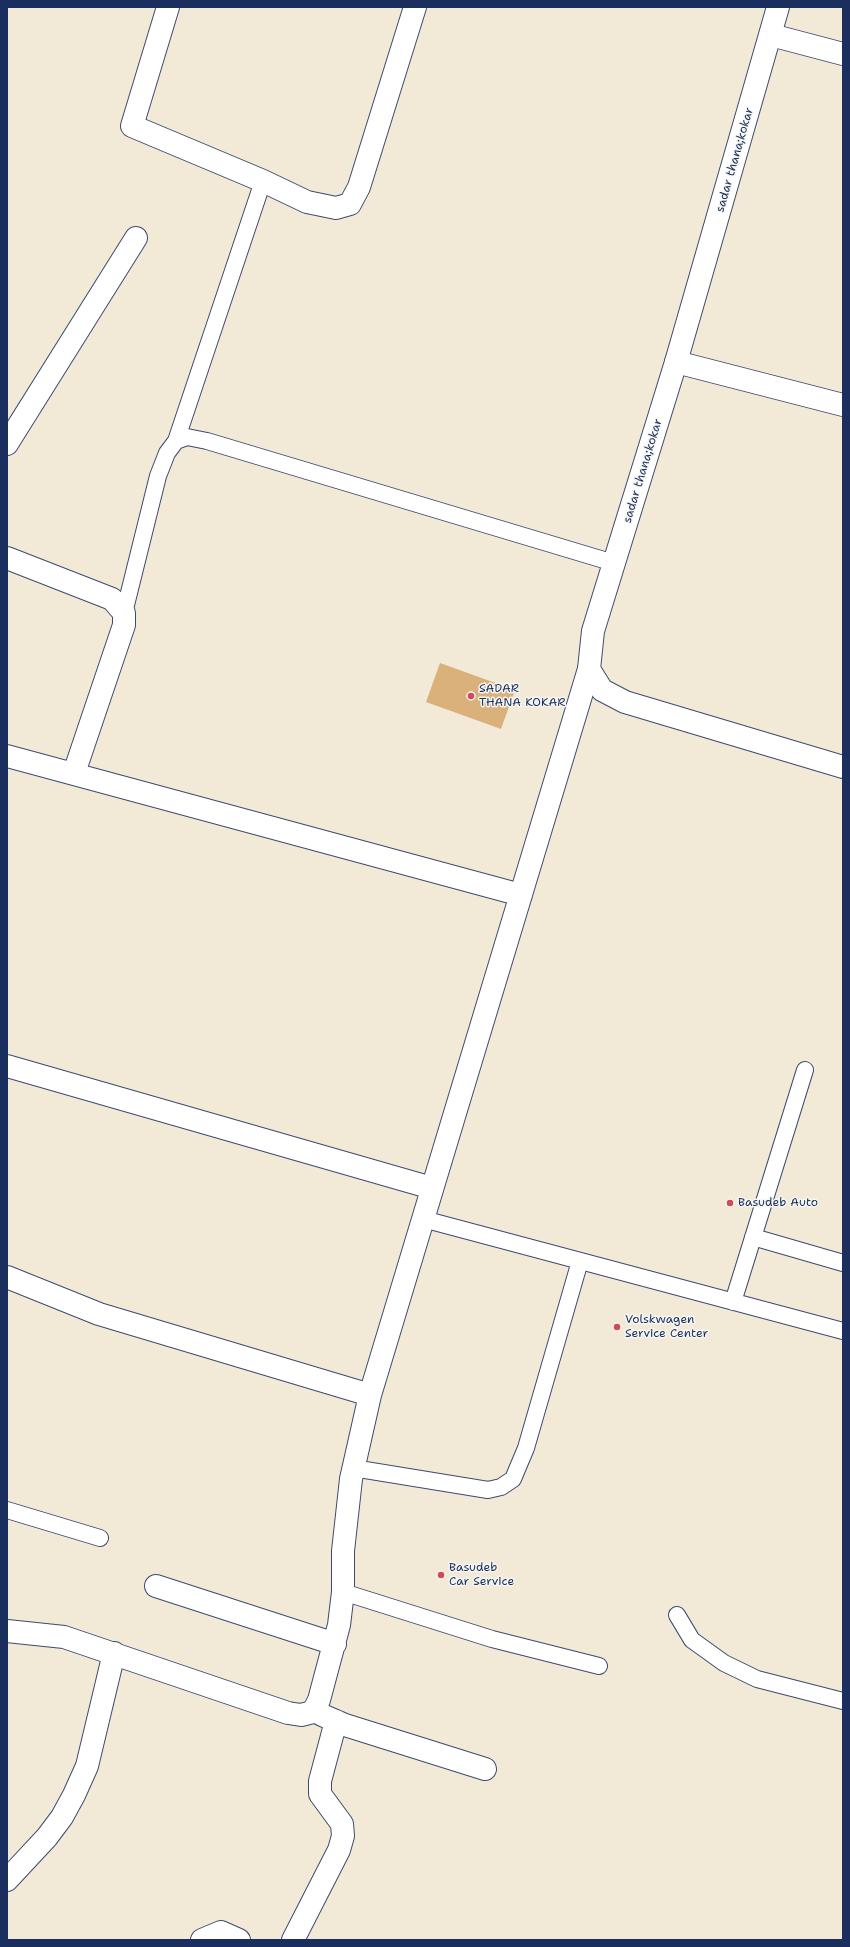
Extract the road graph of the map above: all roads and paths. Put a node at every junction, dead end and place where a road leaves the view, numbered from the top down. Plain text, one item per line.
1 (168, 7) edge
2 (415, 7) edge
3 (778, 7) edge
4 (771, 35) junction
5 (843, 54) edge
6 (263, 181) junction
7 (136, 238) dead end
8 (676, 362) junction
9 (843, 405) edge
10 (176, 442) junction
11 (7, 444) edge
12 (7, 558) edge
13 (614, 563) junction
14 (124, 613) junction
15 (589, 669) junction
16 (7, 756) edge
17 (843, 767) edge
18 (74, 773) junction
19 (521, 895) junction
20 (7, 1066) edge
21 (805, 1070) dead end
22 (432, 1188) junction
23 (423, 1219) junction
24 (753, 1237) junction
25 (580, 1261) junction
26 (843, 1263) edge
27 (7, 1277) edge
28 (733, 1302) junction
29 (843, 1331) edge
30 (370, 1395) junction
31 (353, 1468) junction
32 (7, 1510) edge
33 (100, 1538) dead end
34 (156, 1586) dead end
35 (343, 1592) junction
36 (677, 1615) dead end
37 (7, 1630) edge
38 (335, 1644) junction
39 (114, 1653) junction
40 (599, 1666) dead end
41 (843, 1701) edge
42 (313, 1712) junction
43 (336, 1721) junction
44 (485, 1769) dead end
45 (7, 1880) edge
46 (202, 1940) edge
47 (239, 1940) edge
48 (293, 1940) edge

1 - 6 street
2 - 6 street
3 - 4 street, sadar thana;kokar
4 - 5 street
4 - 8 street, sadar thana;kokar
6 - 10 lane
7 - 11 street
8 - 9 street
8 - 13 street, sadar thana;kokar
10 - 13 lane
10 - 14 lane
12 - 14 street
13 - 15 street, sadar thana;kokar
14 - 18 street
15 - 17 street
15 - 19 street, sadar thana;kokar
16 - 18 street
18 - 19 street
19 - 22 street, sadar thana;kokar
20 - 22 street
21 - 24 lane
22 - 23 street, sadar thana;kokar
23 - 25 lane
23 - 30 street, sadar thana;kokar
24 - 26 lane
24 - 28 lane
25 - 28 lane
25 - 31 lane
27 - 30 street
28 - 29 lane
30 - 31 street, sadar thana;kokar
31 - 35 street, sadar thana;kokar
32 - 33 lane
34 - 38 street
35 - 38 street, sadar thana;kokar
35 - 40 lane
36 - 41 lane
37 - 39 street
38 - 42 street, sadar thana;kokar
39 - 42 street
39 - 45 street
42 - 43 street
43 - 44 street
43 - 48 street
46 - 47 street

